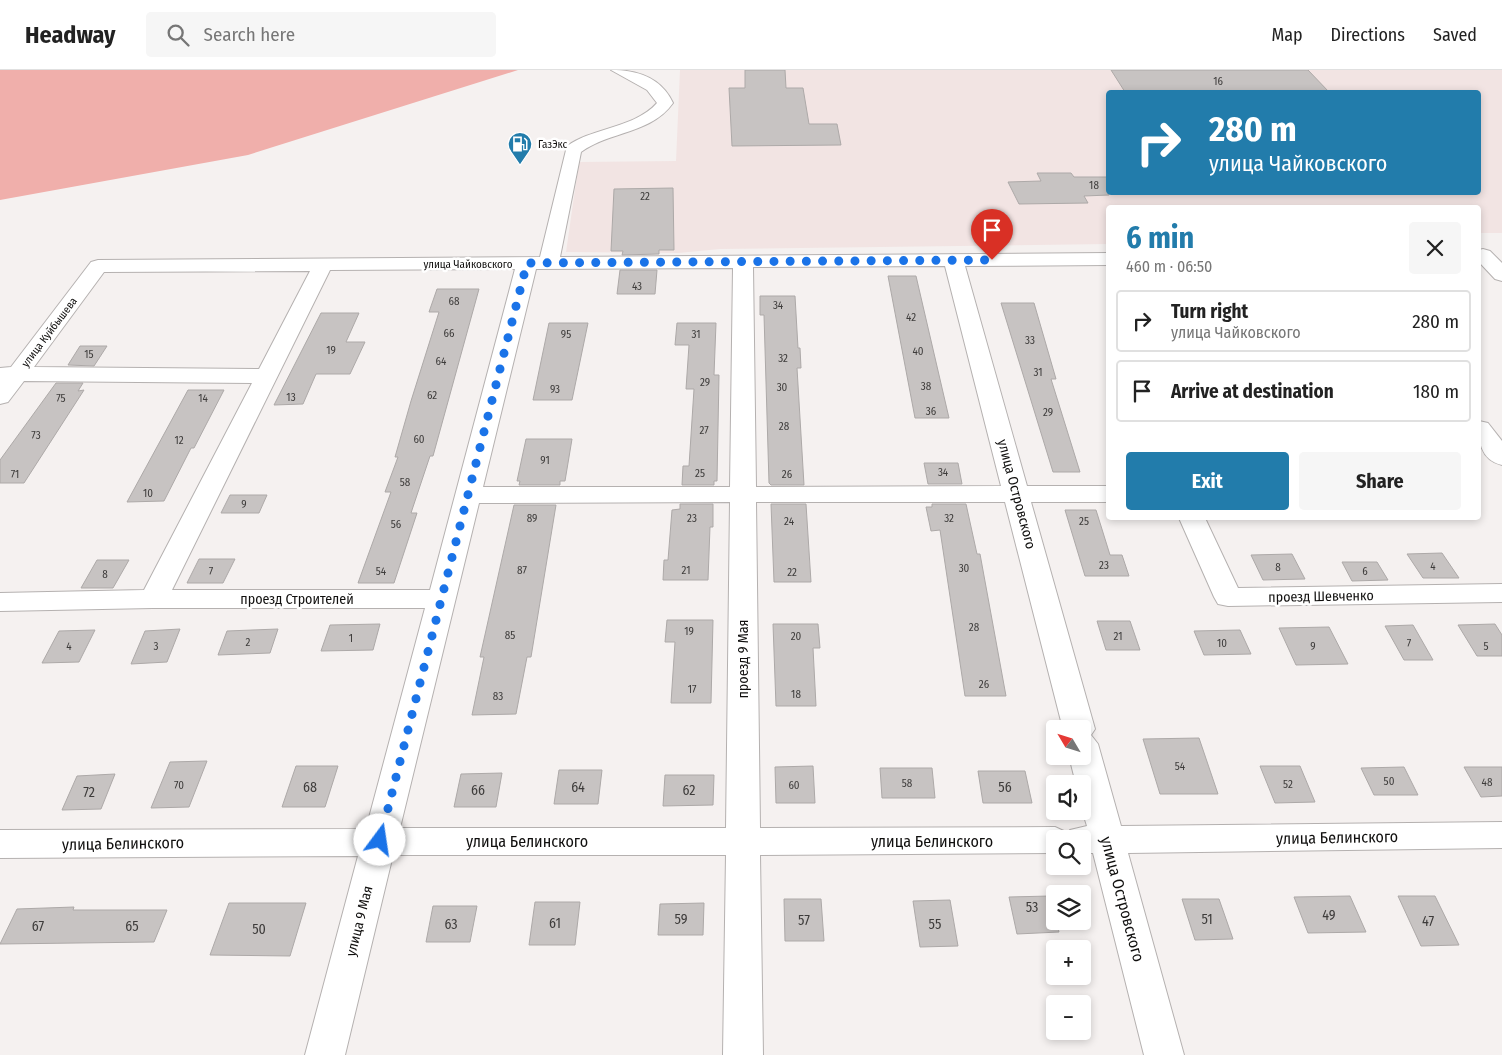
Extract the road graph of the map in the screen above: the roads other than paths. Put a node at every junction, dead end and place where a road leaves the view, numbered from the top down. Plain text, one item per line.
1 (618, 70) edge
2 (1488, 255) edge
3 (1106, 259) edge
4 (953, 260) junction
5 (743, 262) junction
6 (538, 263) junction
7 (322, 265) junction
8 (98, 266) joint
9 (1502, 275) edge
10 (9, 374) edge
11 (265, 376) junction
12 (0, 397) edge
13 (1481, 431) edge
14 (1502, 458) edge
15 (743, 494) junction
16 (1106, 494) edge
17 (469, 495) junction
18 (1018, 495) junction
19 (1193, 520) edge
20 (1502, 593) edge
21 (153, 599) junction
22 (441, 599) junction
23 (0, 602) edge
24 (1077, 720) edge
25 (1085, 765) edge
26 (1502, 835) edge
27 (380, 840) junction
28 (1046, 840) edge
29 (1095, 840) edge
30 (743, 842) junction
31 (0, 844) edge
32 (324, 1055) edge
33 (743, 1055) edge
34 (1164, 1055) edge

1 - 6 street, улица 9 Мая
2 - 9 street
3 - 4 street, улица Чайковского
4 - 5 street, улица Чайковского
4 - 18 street, улица Островского
5 - 6 street, улица Чайковского
5 - 15 street, проезд 9 Мая
6 - 7 street, улица Чайковского
6 - 17 street, улица 9 Мая
7 - 8 street, улица Чайковского
7 - 11 street
8 - 10 street, улица Куйбышева
10 - 11 street
10 - 12 street, улица Куйбышева
11 - 21 street
13 - 14 street
15 - 17 street
15 - 18 street
15 - 30 street, проезд 9 Мая
16 - 18 street
17 - 22 street, улица 9 Мая
18 - 24 street, улица Островского
19 - 20 street, проезд Шевченко
21 - 22 street, проезд Строителей
21 - 23 street, проезд Строителей
22 - 27 street, улица 9 Мая
25 - 29 street, улица Островского
26 - 29 street, улица Белинского
27 - 30 street, улица Белинского
27 - 31 street, улица Белинского
27 - 32 street, улица 9 Мая
28 - 30 street, улица Белинского
29 - 34 street, улица Островского
30 - 33 street, проезд 9 Мая

